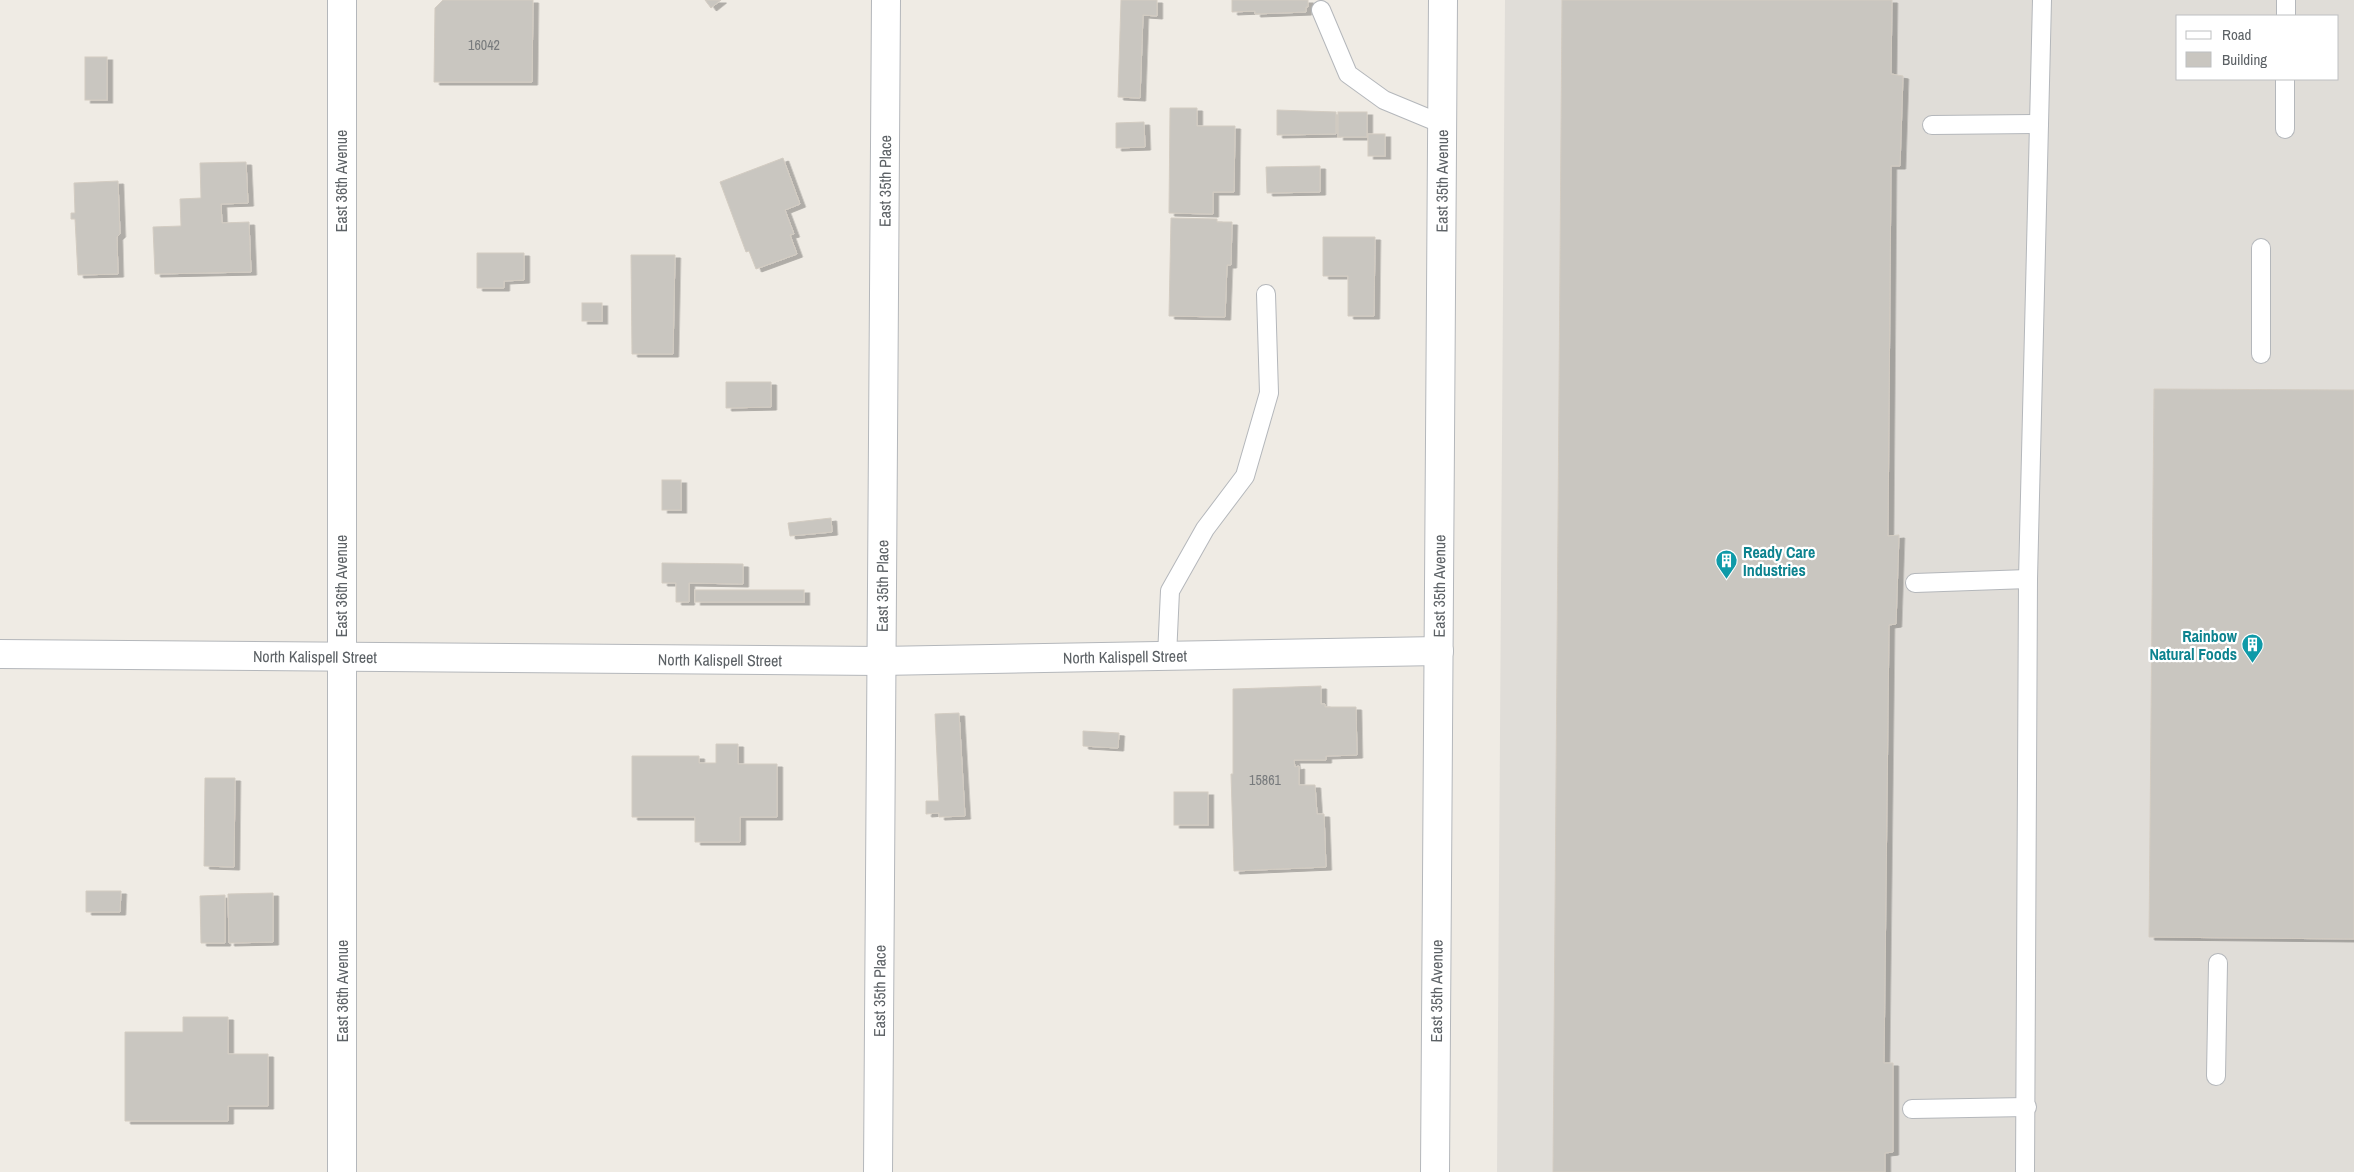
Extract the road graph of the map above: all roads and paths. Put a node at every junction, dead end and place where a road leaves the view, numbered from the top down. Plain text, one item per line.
1 (342, 0) edge
2 (886, 0) edge
3 (1443, 0) edge
4 (2042, 0) edge
5 (2286, 0) edge
6 (1322, 10) dead end
7 (2286, 15) edge
8 (2285, 80) edge
9 (1442, 124) junction
10 (2039, 124) junction
11 (1932, 125) dead end
12 (2285, 128) dead end
13 (2261, 248) dead end
14 (1266, 294) dead end
15 (2261, 354) dead end
16 (2028, 580) junction
17 (1915, 583) dead end
18 (1439, 651) junction
19 (0, 654) edge
20 (1167, 656) junction
21 (341, 657) junction
22 (880, 661) junction
23 (2218, 963) dead end
24 (2216, 1076) dead end
25 (2027, 1107) junction
26 (1912, 1109) dead end
27 (342, 1172) edge
28 (878, 1172) edge
29 (1435, 1172) edge
30 (2025, 1172) edge

1 - 21 street, East 36th Avenue
2 - 22 street, East 35th Place
3 - 9 street, East 35th Avenue
4 - 10 lane
5 - 7 lane
6 - 9 lane
8 - 12 lane
9 - 18 street, East 35th Avenue
10 - 11 lane
10 - 16 lane
13 - 15 lane
14 - 20 lane
16 - 17 lane
16 - 25 lane
18 - 20 street, North Kalispell Street
18 - 29 street, East 35th Avenue
19 - 21 street, North Kalispell Street
20 - 22 street, North Kalispell Street
21 - 22 street, North Kalispell Street
21 - 27 street, East 36th Avenue
22 - 28 street, East 35th Place
23 - 24 lane
25 - 26 lane
25 - 30 lane

